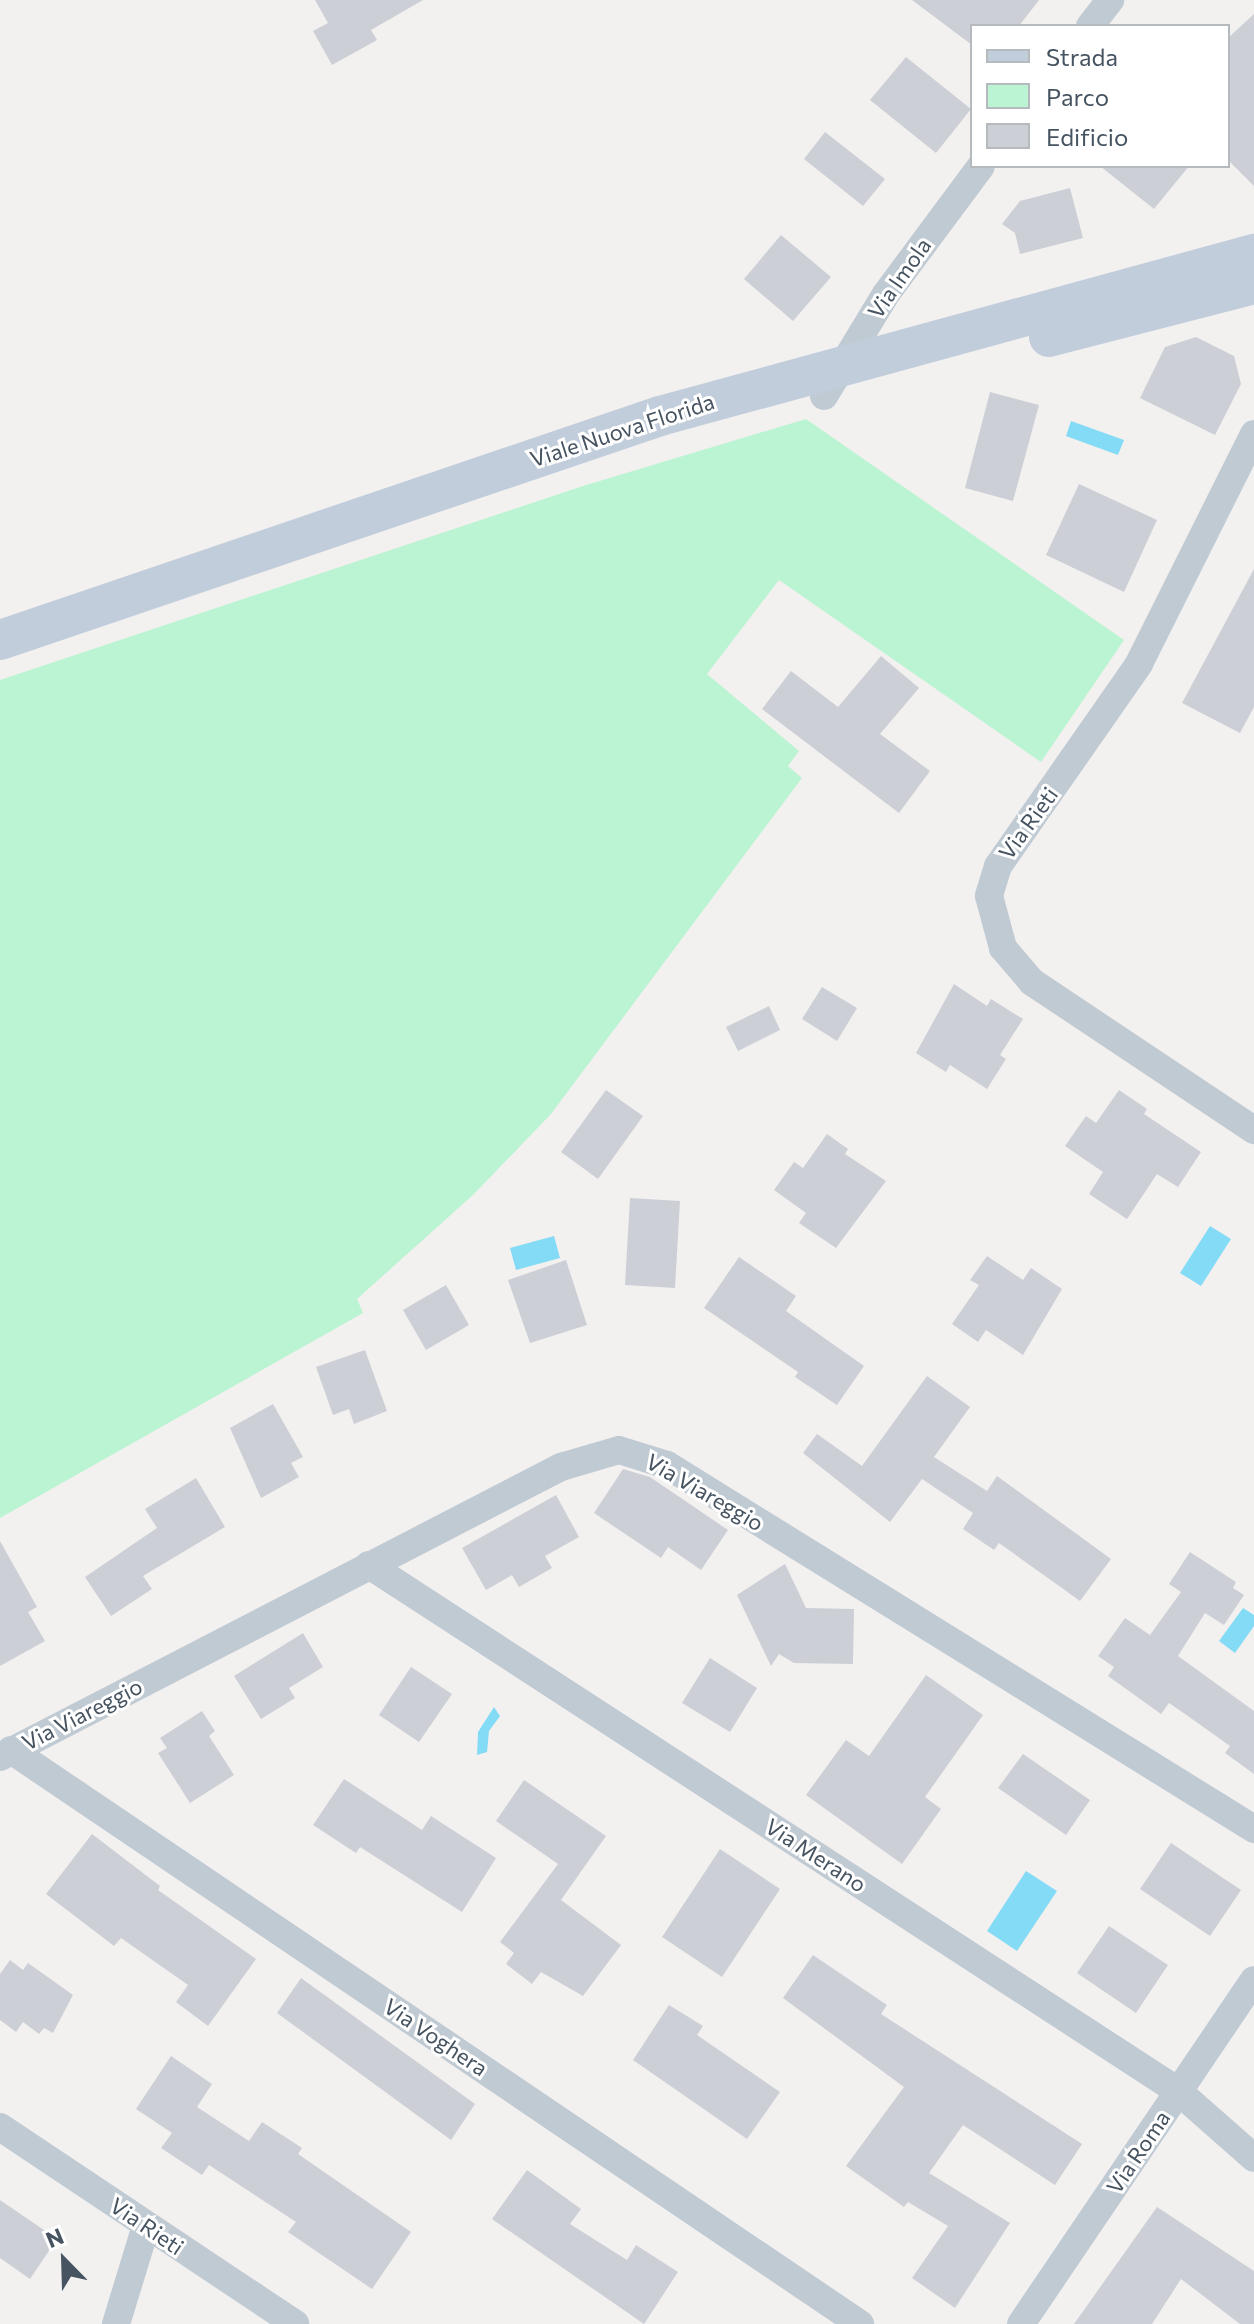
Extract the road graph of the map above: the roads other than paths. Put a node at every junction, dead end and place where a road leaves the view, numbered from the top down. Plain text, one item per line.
1 (1110, 0) edge
2 (1092, 24) edge
3 (979, 168) edge
4 (1254, 254) edge
5 (1254, 284) edge
6 (833, 380) junction
7 (1254, 434) edge
8 (0, 640) edge
9 (0, 666) edge
10 (1254, 1130) edge
11 (369, 1565) junction
12 (6, 1754) edge
13 (1254, 1829) edge
14 (1254, 1980) edge
15 (1178, 2091) junction
16 (0, 2127) edge
17 (1254, 2158) edge
18 (146, 2226) junction
19 (116, 2324) edge
20 (295, 2324) edge
21 (860, 2324) edge
22 (1021, 2324) edge

1 - 2 street
3 - 6 street, Via Imola
4 - 6 street, Viale Nuova Florida
5 - 6 street, Viale Nuova Florida
6 - 8 street, Viale Nuova Florida
6 - 9 street, Viale Nuova Florida
7 - 10 street, Via Rieti
11 - 12 street, Via Viareggio
11 - 13 street, Via Viareggio
11 - 15 street, Via Merano
12 - 21 street, Via Voghera
14 - 15 street, Via Roma
15 - 17 street, Via Merano
15 - 22 street, Via Roma
16 - 18 street, Via Rieti
18 - 19 street
18 - 20 street, Via Rieti

